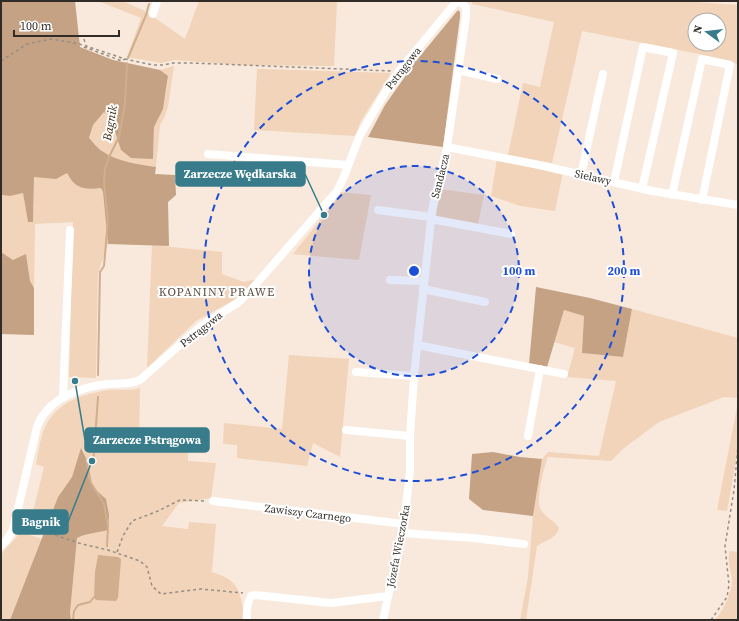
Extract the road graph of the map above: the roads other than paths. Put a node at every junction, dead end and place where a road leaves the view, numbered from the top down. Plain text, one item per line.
1 (157, 1) edge
2 (458, 1) edge
3 (153, 14) dead end
4 (458, 70) junction
5 (603, 74) dead end
6 (497, 79) dead end
7 (448, 148) junction
8 (208, 154) dead end
9 (348, 164) junction
10 (581, 174) junction
11 (614, 182) junction
12 (642, 189) junction
13 (672, 194) junction
14 (702, 200) junction
15 (738, 205) edge
16 (378, 210) dead end
17 (431, 218) junction
18 (70, 230) dead end
19 (511, 234) dead end
20 (390, 280) dead end
21 (423, 285) junction
22 (485, 302) dead end
23 (417, 345) junction
24 (540, 369) junction
25 (356, 372) dead end
26 (564, 374) dead end
27 (414, 376) junction
28 (63, 397) junction
29 (346, 430) dead end
30 (410, 436) junction
31 (528, 436) dead end
32 (410, 471) joint
33 (213, 501) road end
34 (404, 524) junction
35 (402, 534) junction
36 (524, 544) dead end
37 (1, 546) edge
38 (388, 596) junction
39 (247, 620) edge
40 (383, 620) edge

1 - 3 street
2 - 4 street, Sandacza
2 - 9 street, Pstrągowa
4 - 6 street
4 - 7 street, Sandacza
5 - 10 street
7 - 10 street, Sielawy
7 - 17 street, Sandacza
8 - 9 street
9 - 28 street, Pstrągowa
10 - 11 street, Sielawy
11 - 12 street, Sielawy
11 - 12 street
12 - 13 street, Sielawy
13 - 14 street, Sielawy
13 - 14 street
14 - 15 street, Sielawy
16 - 17 street
17 - 19 street
17 - 21 street, Sandacza
18 - 28 street
20 - 21 street
21 - 22 street
21 - 23 street, Sandacza
23 - 24 street
23 - 27 street, Sandacza
24 - 26 street
24 - 31 street
25 - 27 street
27 - 30 street, Sandacza
28 - 37 street, Pstrągowa
29 - 30 street
30 - 32 street, Sandacza
32 - 34 street, Józefa Wieczorka
33 - 34 street, Zawiszy Czarnego
34 - 35 street, Józefa Wieczorka
35 - 36 street
35 - 38 street, Józefa Wieczorka
38 - 39 street
38 - 40 street, Józefa Wieczorka

